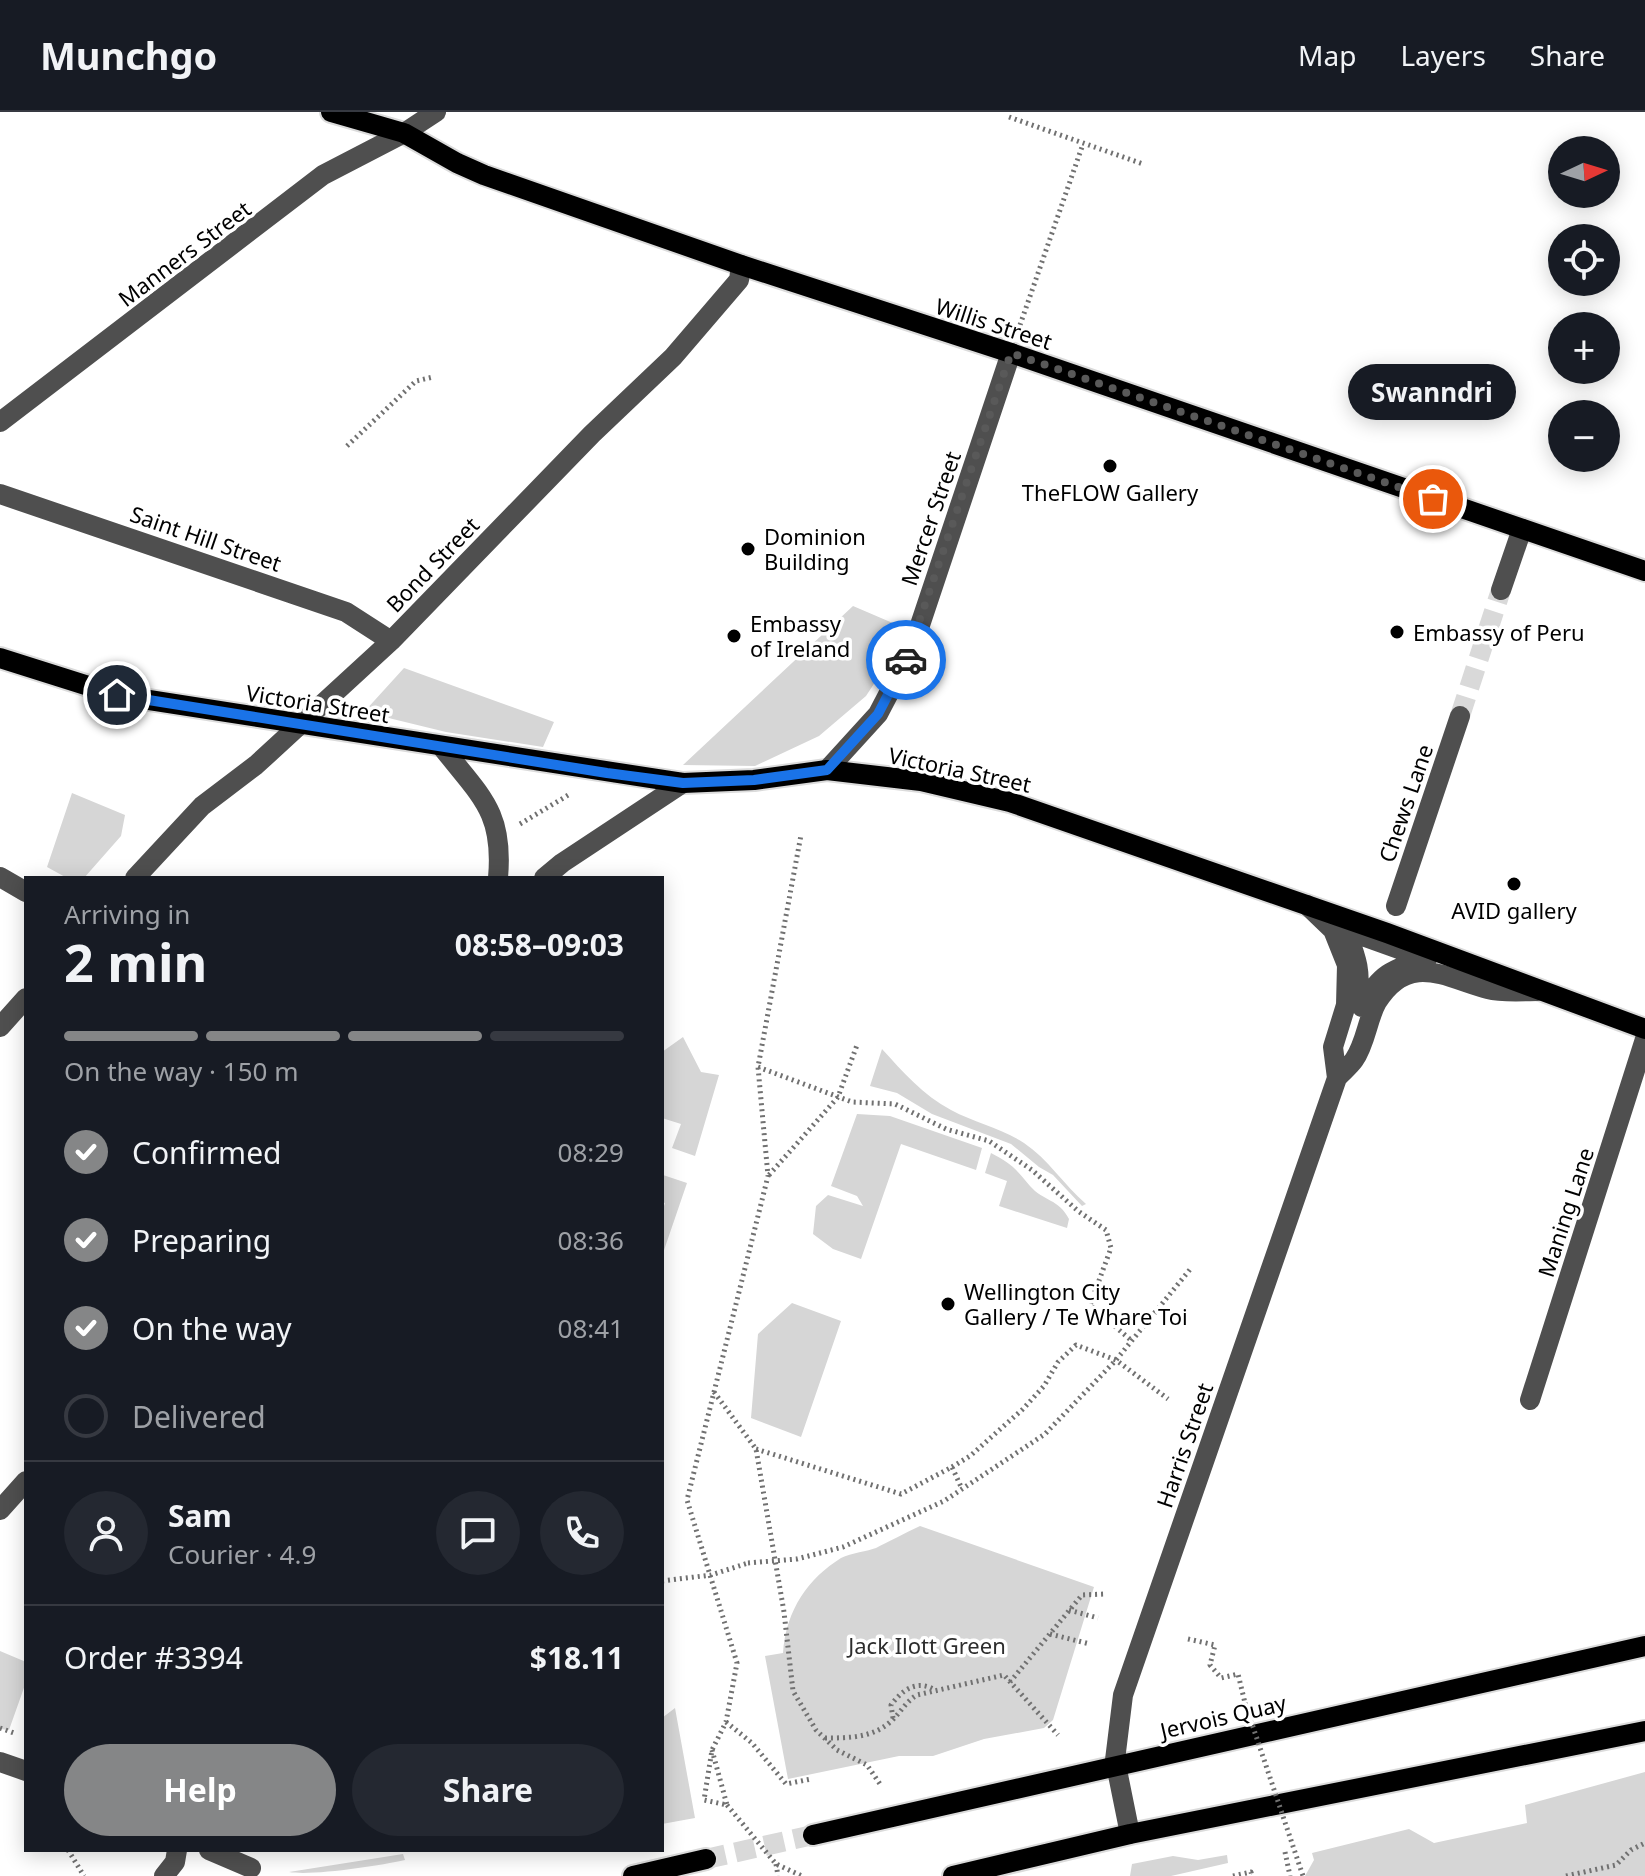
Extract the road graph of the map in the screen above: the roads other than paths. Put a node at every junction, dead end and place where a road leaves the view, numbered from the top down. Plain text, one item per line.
1 (331, 112) edge
2 (436, 112) edge
3 (404, 133) junction
4 (741, 265) junction
5 (1011, 353) junction
6 (0, 422) edge
7 (0, 494) edge
8 (1522, 529) junction
9 (1645, 571) edge
10 (1501, 590) tunnel mouth
11 (391, 641) junction
12 (0, 658) edge
13 (1460, 716) tunnel mouth
14 (301, 725) junction
15 (442, 747) junction
16 (827, 770) junction
17 (683, 783) junction
18 (137, 876) edge
19 (498, 876) edge
20 (546, 876) edge
21 (0, 877) edge
22 (24, 891) edge
23 (1307, 905) junction
24 (1396, 906) dead end
25 (1346, 930) joint
26 (1543, 991) junction
27 (24, 1000) edge
28 (0, 1027) edge
29 (1645, 1029) edge
30 (1645, 1039) edge
31 (1337, 1078) junction
32 (1530, 1400) dead end
33 (24, 1483) edge
34 (0, 1510) edge
35 (1645, 1646) edge
36 (1645, 1731) edge
37 (0, 1762) edge
38 (1116, 1765) junction
39 (24, 1770) edge
40 (1130, 1834) junction
41 (813, 1835) tunnel mouth
42 (177, 1852) edge
43 (214, 1852) edge
44 (706, 1859) tunnel mouth
45 (251, 1868) dead end
46 (164, 1876) edge
47 (633, 1876) edge
48 (953, 1876) edge

1 - 3 main road, Willis Street
2 - 3 street, Manners Street
3 - 4 main road, Willis Street
3 - 6 street, Manners Street
4 - 5 main road, Willis Street
4 - 11 street, Bond Street
5 - 8 main road, Willis Street
5 - 16 street, Mercer Street
7 - 11 street, Saint Hill Street
8 - 9 main road, Willis Street
8 - 10 street
11 - 14 street, Bond Street
12 - 14 main road, Victoria Street
13 - 24 street, Chews Lane
14 - 15 main road, Victoria Street
14 - 18 street, Bond Street
15 - 17 main road, Victoria Street
15 - 19 street
16 - 17 main road, Victoria Street
16 - 23 main road, Victoria Street
17 - 20 street
21 - 22 street
23 - 26 main road, Victoria Street
23 - 31 street, Harris Street
25 - 25 street
26 - 29 main road, Victoria Street
26 - 31 street, Harris Street
27 - 28 street
30 - 32 street, Maning Lane
31 - 38 street, Harris Street
33 - 34 street
35 - 38 main road, Jervois Quay
36 - 40 main road
37 - 39 street
38 - 40 street, Harris Street
38 - 41 main road, Jervois Quay
40 - 48 main road
42 - 46 street
43 - 45 street
44 - 47 main road

